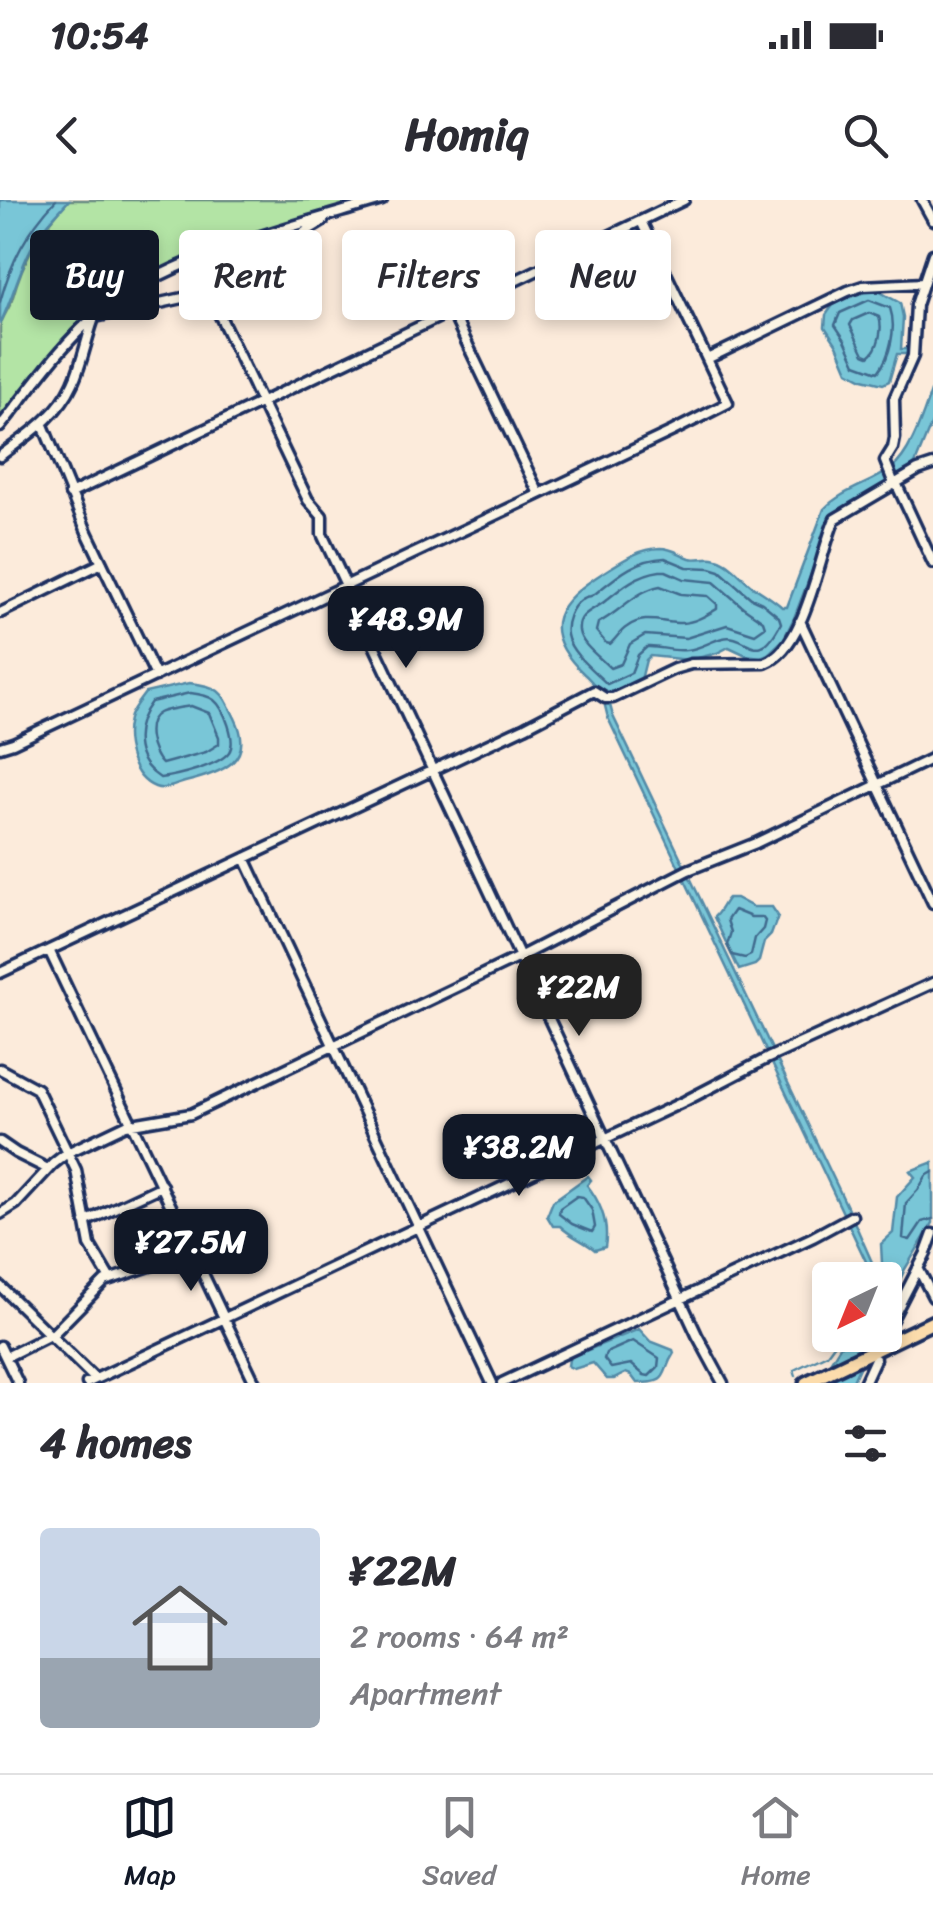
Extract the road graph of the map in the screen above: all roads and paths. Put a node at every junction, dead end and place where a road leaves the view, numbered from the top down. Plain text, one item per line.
1 (382, 200) edge
2 (684, 200) edge
3 (922, 200) edge
4 (336, 214) junction
5 (933, 220) edge
6 (642, 221) junction
7 (309, 230) edge
8 (933, 254) edge
9 (159, 277) edge
10 (515, 282) edge
11 (923, 283) junction
12 (91, 320) edge
13 (93, 320) edge
14 (222, 320) edge
15 (435, 320) edge
16 (456, 320) edge
17 (707, 360) junction
18 (262, 402) junction
19 (43, 425) junction
20 (0, 427) edge
21 (0, 456) edge
22 (933, 465) edge
23 (894, 484) junction
24 (70, 494) junction
25 (539, 494) junction
26 (102, 563) junction
27 (933, 564) edge
28 (347, 586) junction
29 (0, 613) edge
30 (800, 621) junction
31 (156, 676) junction
32 (0, 747) edge
33 (933, 758) edge
34 (432, 770) junction
35 (878, 785) junction
36 (245, 858) junction
37 (933, 903) edge
38 (49, 950) junction
39 (519, 956) junction
40 (0, 972) edge
41 (933, 983) edge
42 (334, 1046) junction
43 (0, 1069) edge
44 (132, 1124) junction
45 (604, 1137) junction
46 (0, 1142) edge
47 (67, 1154) junction
48 (48, 1169) junction
49 (162, 1186) junction
50 (0, 1214) edge
51 (849, 1217) dead end
52 (85, 1222) junction
53 (418, 1226) junction
54 (933, 1234) edge
55 (192, 1252) junction
56 (918, 1268) junction
57 (110, 1280) junction
58 (0, 1286) edge
59 (933, 1297) edge
60 (680, 1299) junction
61 (902, 1300) edge
62 (224, 1318) junction
63 (933, 1322) edge
64 (50, 1336) junction
65 (0, 1346) edge
66 (873, 1355) junction
67 (6, 1357) junction
68 (811, 1380) edge
69 (91, 1381) edge
70 (18, 1383) edge
71 (255, 1383) edge
72 (492, 1383) edge
73 (502, 1383) edge
74 (722, 1383) edge
75 (864, 1383) edge

1 - 4 street
2 - 6 street
3 - 5 street
4 - 7 street
4 - 9 street
6 - 10 street
6 - 17 street
8 - 11 street
11 - 17 street
11 - 23 street
12 - 20 street
13 - 19 street
14 - 18 street
15 - 18 street
16 - 25 street
17 - 25 street
18 - 24 street
18 - 28 street
19 - 21 street
19 - 24 street
22 - 23 street
23 - 27 street
23 - 30 street
24 - 26 street
25 - 28 street
26 - 29 street
26 - 31 street
28 - 31 street
28 - 34 street
30 - 34 street
30 - 35 street
31 - 32 street
33 - 35 street
34 - 36 street
34 - 39 street
35 - 37 street
35 - 39 street
36 - 38 street
36 - 42 street
38 - 40 street
38 - 44 street
39 - 42 street
39 - 45 street
41 - 45 street
42 - 44 street
42 - 53 street
43 - 47 street
44 - 47 street
44 - 49 street
45 - 53 street
45 - 60 street
46 - 48 street
47 - 48 street
47 - 52 street
48 - 50 street
49 - 52 street
49 - 55 street
51 - 60 street
52 - 57 street
53 - 62 street
53 - 72 street
54 - 56 street
55 - 57 street
55 - 62 street
56 - 59 street
56 - 61 street
57 - 64 street
58 - 64 street
60 - 73 street
60 - 74 street
62 - 69 street
62 - 71 street
63 - 66 highway
64 - 67 street
64 - 69 street
65 - 67 street
66 - 68 highway
66 - 75 street
67 - 70 street

